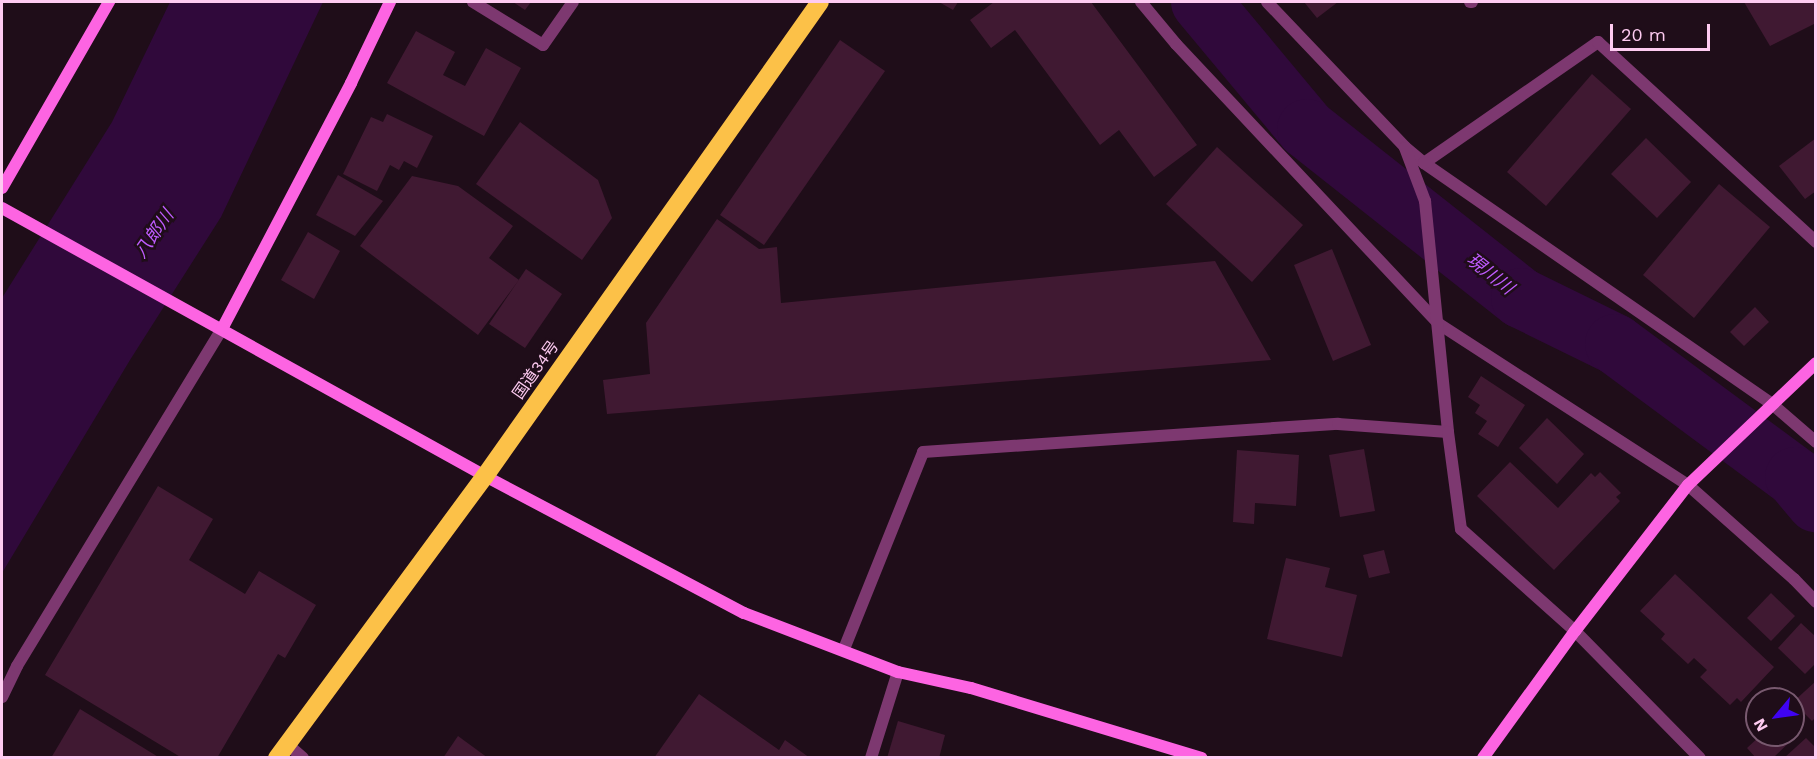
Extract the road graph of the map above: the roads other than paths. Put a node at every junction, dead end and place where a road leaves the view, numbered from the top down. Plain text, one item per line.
1 (109, 2) edge
2 (390, 2) edge
3 (473, 2) edge
4 (573, 2) edge
5 (820, 2) edge
6 (1141, 2) edge
7 (1266, 2) edge
8 (1405, 147) junction
9 (1425, 163) junction
10 (2, 188) edge
11 (2, 208) edge
12 (1815, 242) edge
13 (1438, 322) junction
14 (222, 329) junction
15 (1815, 363) edge
16 (1770, 404) junction
17 (1448, 432) junction
18 (1815, 442) edge
19 (485, 476) junction
20 (1689, 484) junction
21 (1815, 602) edge
22 (1575, 631) junction
23 (844, 649) junction
24 (898, 672) junction
25 (2, 698) edge
26 (282, 751) edge
27 (303, 758) edge
28 (871, 758) edge
29 (1202, 758) edge
30 (1483, 758) edge
31 (1700, 758) edge

1 - 10 street
2 - 14 street
3 - 4 street
5 - 19 highway, 国道34号
6 - 13 street
7 - 8 street
8 - 9 street
8 - 13 street
9 - 12 street
9 - 16 street
11 - 14 street
13 - 17 street
13 - 20 street
14 - 19 street
14 - 25 street
15 - 16 street
16 - 18 street
16 - 20 street
17 - 22 street
17 - 23 street
19 - 23 street
19 - 26 highway, 国道34号
20 - 21 street
20 - 22 street
22 - 30 street
22 - 31 street
23 - 24 street
24 - 28 street
24 - 29 street
26 - 27 street

